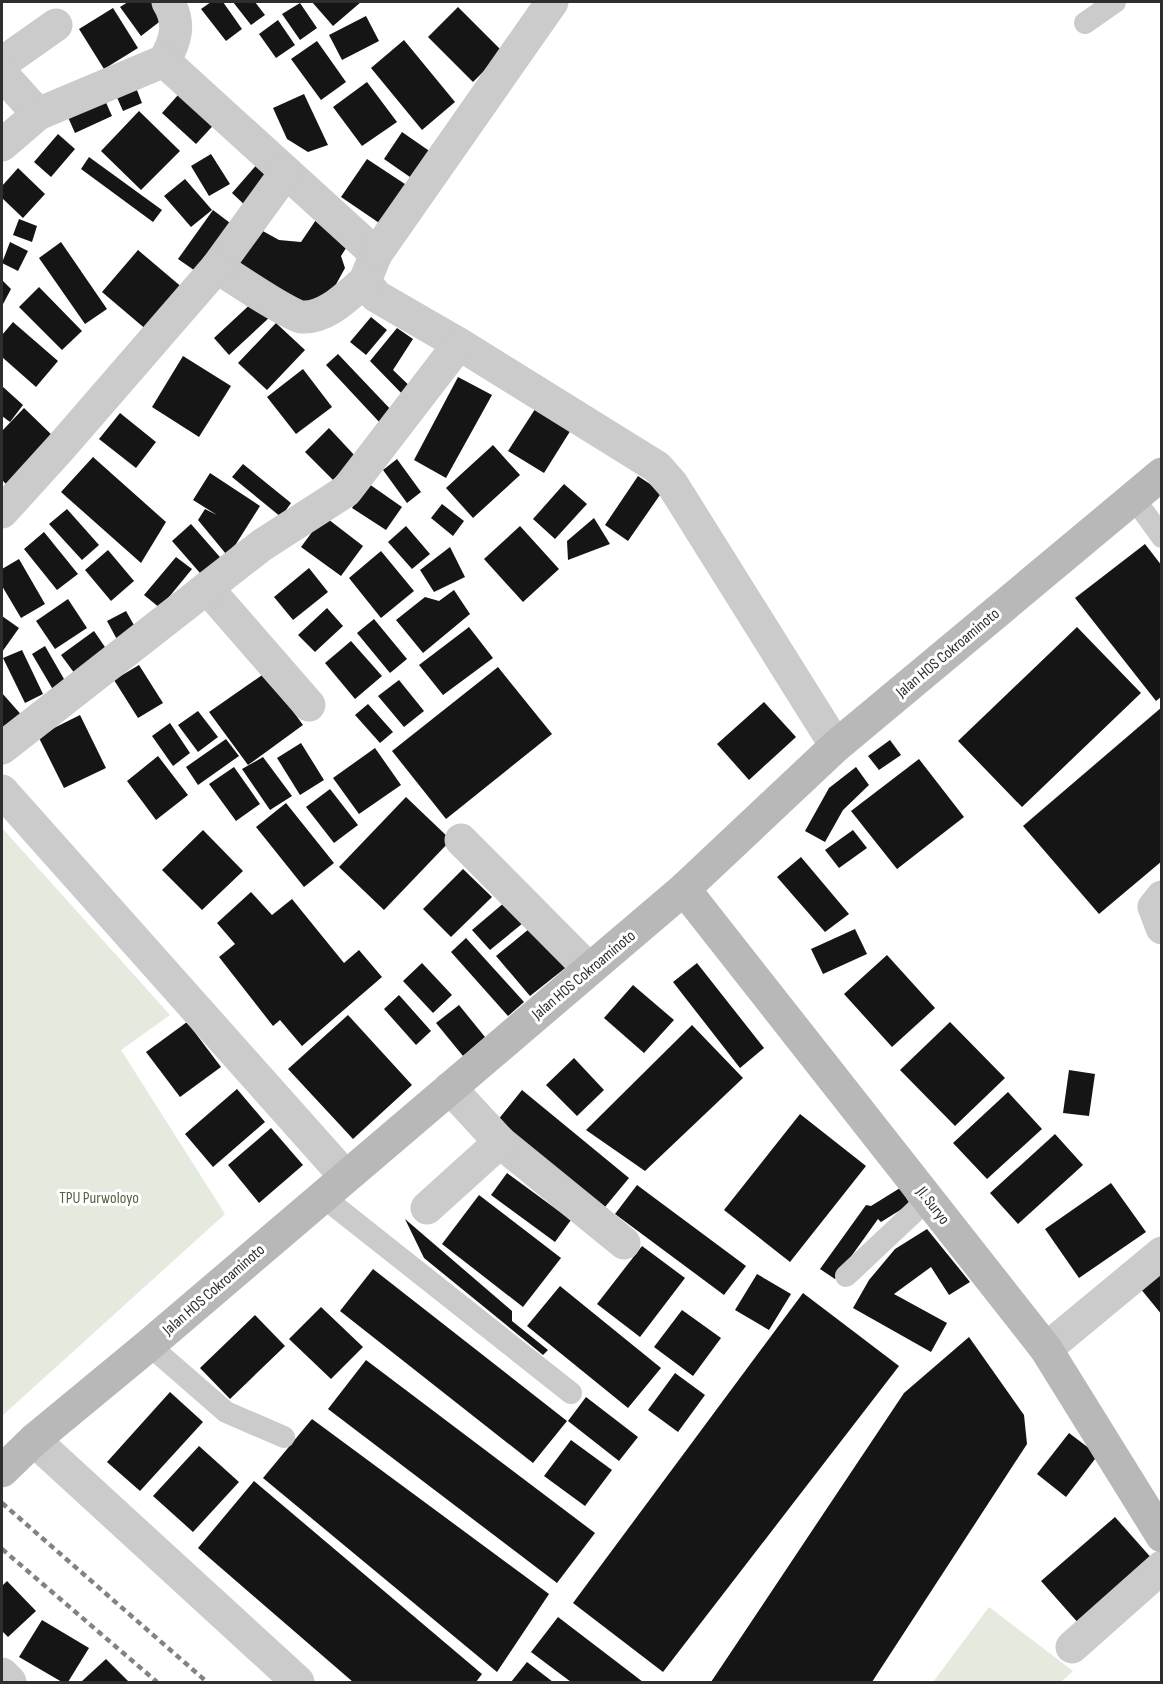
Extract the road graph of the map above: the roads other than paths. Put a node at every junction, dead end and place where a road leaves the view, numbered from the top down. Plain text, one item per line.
1 (168, 2) edge
2 (552, 2) edge
3 (1115, 2) edge
4 (1085, 23) dead end
5 (56, 25) dead end
6 (164, 61) junction
7 (2, 63) edge
8 (2, 74) edge
9 (38, 114) junction
10 (2, 146) edge
11 (286, 172) junction
12 (216, 267) junction
13 (370, 267) junction
14 (459, 344) junction
15 (1161, 474) edge
16 (1133, 497) junction
17 (2, 512) edge
18 (1161, 537) edge
19 (207, 588) junction
20 (309, 705) dead end
21 (836, 746) junction
22 (2, 748) edge
23 (2, 791) edge
24 (461, 840) dead end
25 (684, 889) junction
26 (1161, 897) edge
27 (1161, 928) edge
28 (589, 969) junction
29 (450, 1088) junction
30 (500, 1142) junction
31 (333, 1186) junction
32 (929, 1198) junction
33 (427, 1208) dead end
34 (624, 1243) dead end
35 (1161, 1253) edge
36 (846, 1276) dead end
37 (149, 1345) junction
38 (1046, 1349) junction
39 (571, 1393) dead end
40 (284, 1437) dead end
41 (33, 1440) junction
42 (2, 1471) edge
43 (1161, 1536) edge
44 (1161, 1567) edge
45 (1072, 1647) dead end
46 (2, 1674) edge
47 (10, 1683) edge
48 (298, 1683) edge

1 - 6 street
2 - 13 street
3 - 4 lane
5 - 7 street
6 - 9 street
6 - 11 street
8 - 9 street
9 - 10 street
11 - 12 street
11 - 13 street
12 - 13 street
12 - 17 street
13 - 14 street
14 - 19 street
14 - 21 street
15 - 16 main road, Jalan HOS Cokroaminoto
16 - 18 lane
16 - 21 main road, Jalan HOS Cokroaminoto
19 - 20 street
19 - 22 street
21 - 25 main road, Jalan HOS Cokroaminoto
23 - 31 street
24 - 28 street
25 - 28 main road, Jalan HOS Cokroaminoto
25 - 32 main road, Jl. Suryo
26 - 27 street
28 - 29 main road, Jalan HOS Cokroaminoto
29 - 30 street
29 - 31 main road, Jalan HOS Cokroaminoto
30 - 33 street
30 - 34 street
31 - 37 main road, Jalan HOS Cokroaminoto
31 - 39 lane
32 - 36 lane
32 - 38 main road, Jl. Suryo
35 - 38 street
37 - 40 lane
37 - 41 main road, Jalan HOS Cokroaminoto
38 - 43 main road, Jl. Suryo
41 - 42 main road, Jalan HOS Cokroaminoto
41 - 48 street
44 - 45 street
46 - 47 street

